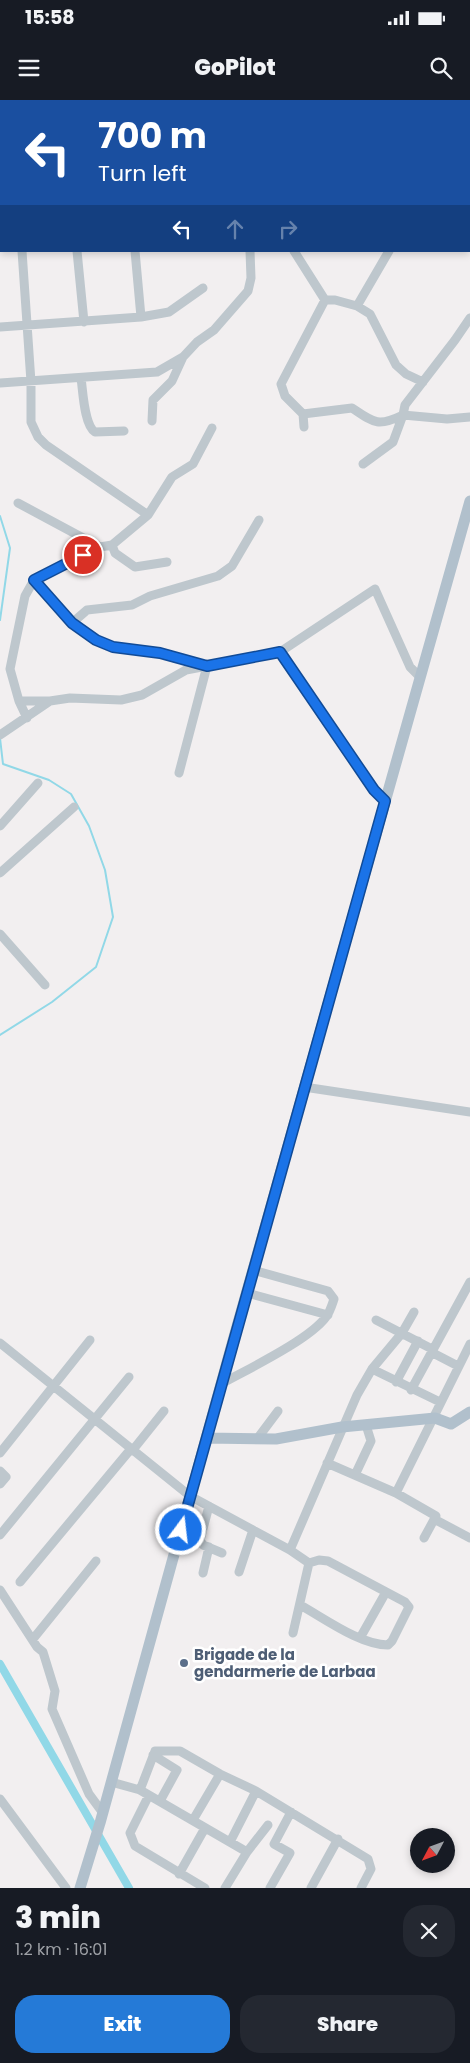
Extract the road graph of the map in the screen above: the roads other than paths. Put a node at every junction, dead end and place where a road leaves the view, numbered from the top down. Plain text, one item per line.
1 (22, 252) edge
2 (77, 252) edge
3 (135, 252) edge
4 (250, 252) edge
5 (295, 252) edge
6 (387, 254) edge
7 (203, 288) dead end
8 (325, 300) junction
9 (357, 306) junction
10 (141, 317) junction
11 (470, 318) edge
12 (84, 322) junction
13 (27, 326) junction
14 (0, 327) edge
15 (183, 357) junction
16 (81, 378) junction
17 (31, 382) junction
18 (423, 382) junction
19 (0, 383) edge
20 (303, 414) junction
21 (403, 415) junction
22 (470, 417) edge
23 (152, 421) dead end
24 (304, 427) dead end
25 (212, 428) dead end
26 (124, 431) dead end
27 (363, 464) dead end
28 (470, 501) edge
29 (18, 503) dead end
30 (148, 515) junction
31 (259, 520) dead end
32 (112, 545) junction
33 (100, 547) junction
34 (167, 562) dead end
35 (34, 580) junction
36 (72, 623) junction
37 (280, 652) junction
38 (207, 666) junction
39 (420, 677) junction
40 (19, 701) junction
41 (50, 701) junction
42 (27, 718) junction
43 (0, 735) edge
44 (179, 773) dead end
45 (38, 783) dead end
46 (385, 801) junction
47 (74, 808) dead end
48 (0, 826) edge
49 (0, 873) edge
50 (0, 934) edge
51 (45, 985) dead end
52 (304, 1087) junction
53 (470, 1112) edge
54 (253, 1270) junction
55 (470, 1282) edge
56 (247, 1293) junction
57 (414, 1312) dead end
58 (328, 1315) junction
59 (376, 1320) dead end
60 (402, 1333) junction
61 (90, 1340) dead end
62 (418, 1341) junction
63 (0, 1344) edge
64 (470, 1344) edge
65 (432, 1351) junction
66 (458, 1366) junction
67 (372, 1369) junction
68 (129, 1377) dead end
69 (396, 1382) junction
70 (221, 1384) junction
71 (53, 1387) junction
72 (411, 1390) junction
73 (440, 1402) junction
74 (164, 1411) dead end
75 (278, 1411) dead end
76 (470, 1412) edge
77 (435, 1418) junction
78 (94, 1420) junction
79 (366, 1425) junction
80 (342, 1427) junction
81 (206, 1438) junction
82 (257, 1439) junction
83 (131, 1451) junction
84 (0, 1453) edge
85 (326, 1463) junction
86 (0, 1471) edge
87 (355, 1475) junction
88 (0, 1484) edge
89 (396, 1493) junction
90 (190, 1496) junction
91 (209, 1506) junction
92 (434, 1519) junction
93 (253, 1530) junction
94 (0, 1534) edge
95 (424, 1538) dead end
96 (470, 1538) edge
97 (209, 1547) junction
98 (290, 1550) junction
99 (222, 1553) dead end
100 (96, 1561) dead end
101 (310, 1563) junction
102 (239, 1572) dead end
103 (203, 1573) dead end
104 (20, 1582) dead end
105 (0, 1590) edge
106 (386, 1592) junction
107 (300, 1605) junction
108 (293, 1633) dead end
109 (360, 1638) junction
110 (33, 1639) junction
111 (153, 1755) junction
112 (220, 1774) junction
113 (111, 1782) junction
114 (140, 1790) junction
115 (256, 1791) junction
116 (149, 1795) junction
117 (0, 1799) edge
118 (160, 1801) junction
119 (291, 1812) junction
120 (101, 1818) junction
121 (193, 1820) junction
122 (268, 1825) dead end
123 (205, 1828) junction
124 (338, 1839) junction
125 (230, 1842) junction
126 (247, 1852) junction
127 (180, 1874) junction
128 (66, 1888) edge
129 (80, 1888) edge
130 (205, 1888) edge
131 (225, 1888) edge
132 (270, 1888) edge
133 (311, 1888) edge
134 (361, 1888) edge

1 - 13 street
2 - 12 street
3 - 10 street
4 - 15 street
5 - 8 street
6 - 9 street
7 - 10 street
8 - 9 street
8 - 20 street
9 - 18 street
10 - 12 street
11 - 18 street
12 - 13 street
13 - 14 street
13 - 17 street
15 - 16 street
15 - 23 street
16 - 17 street
16 - 26 street
17 - 19 street
17 - 30 street
18 - 21 street
20 - 21 street
20 - 24 street
21 - 22 street
21 - 27 street
25 - 30 street
28 - 39 main road
29 - 33 street
30 - 32 street
31 - 36 street
32 - 33 street
32 - 34 street
33 - 35 street
35 - 36 street
35 - 40 street
36 - 38 street
37 - 38 street
37 - 39 street
37 - 46 street
38 - 41 street
38 - 44 street
39 - 46 main road
40 - 41 street
40 - 42 street
41 - 42 street
42 - 43 street
45 - 48 street
46 - 52 main road
47 - 49 street
50 - 51 street
52 - 53 street
52 - 54 main road
54 - 56 main road
54 - 58 street
55 - 65 street
56 - 58 street
56 - 70 main road
57 - 60 street
58 - 70 street
59 - 60 street
60 - 62 street
60 - 67 street
61 - 71 street
62 - 65 street
62 - 69 street
63 - 71 street
64 - 66 street
65 - 66 street
65 - 72 street
66 - 73 street
67 - 69 street
67 - 80 street
68 - 78 street
69 - 72 street
70 - 81 main road
71 - 78 street
71 - 84 street
72 - 73 street
73 - 77 street
74 - 83 street
75 - 82 street
76 - 77 main road
77 - 79 main road
77 - 89 street
78 - 83 street
78 - 94 street
79 - 80 main road
79 - 87 street
80 - 82 main road
80 - 85 street
81 - 82 main road
81 - 90 main road
83 - 90 street
83 - 104 street
85 - 87 street
85 - 98 street
86 - 88 street
87 - 89 street
89 - 92 street
90 - 91 street
90 - 113 main road
91 - 93 street
91 - 97 street
92 - 95 street
92 - 96 street
93 - 98 street
93 - 102 street
97 - 99 street
97 - 103 street
98 - 101 street
100 - 110 street
101 - 106 street
101 - 107 street
105 - 110 street
106 - 109 street
106 - 109 street
107 - 108 street
107 - 109 street
110 - 120 street
111 - 112 street
111 - 114 street
111 - 118 street
112 - 115 street
112 - 121 street
113 - 114 street
113 - 120 main road
114 - 116 street
115 - 119 street
115 - 125 street
116 - 118 street
116 - 127 street
117 - 128 street
118 - 121 street
119 - 124 street
119 - 132 street
120 - 129 main road
121 - 123 street
122 - 126 street
123 - 125 street
123 - 127 street
124 - 133 street
124 - 134 street
125 - 126 street
126 - 131 street
127 - 130 street

